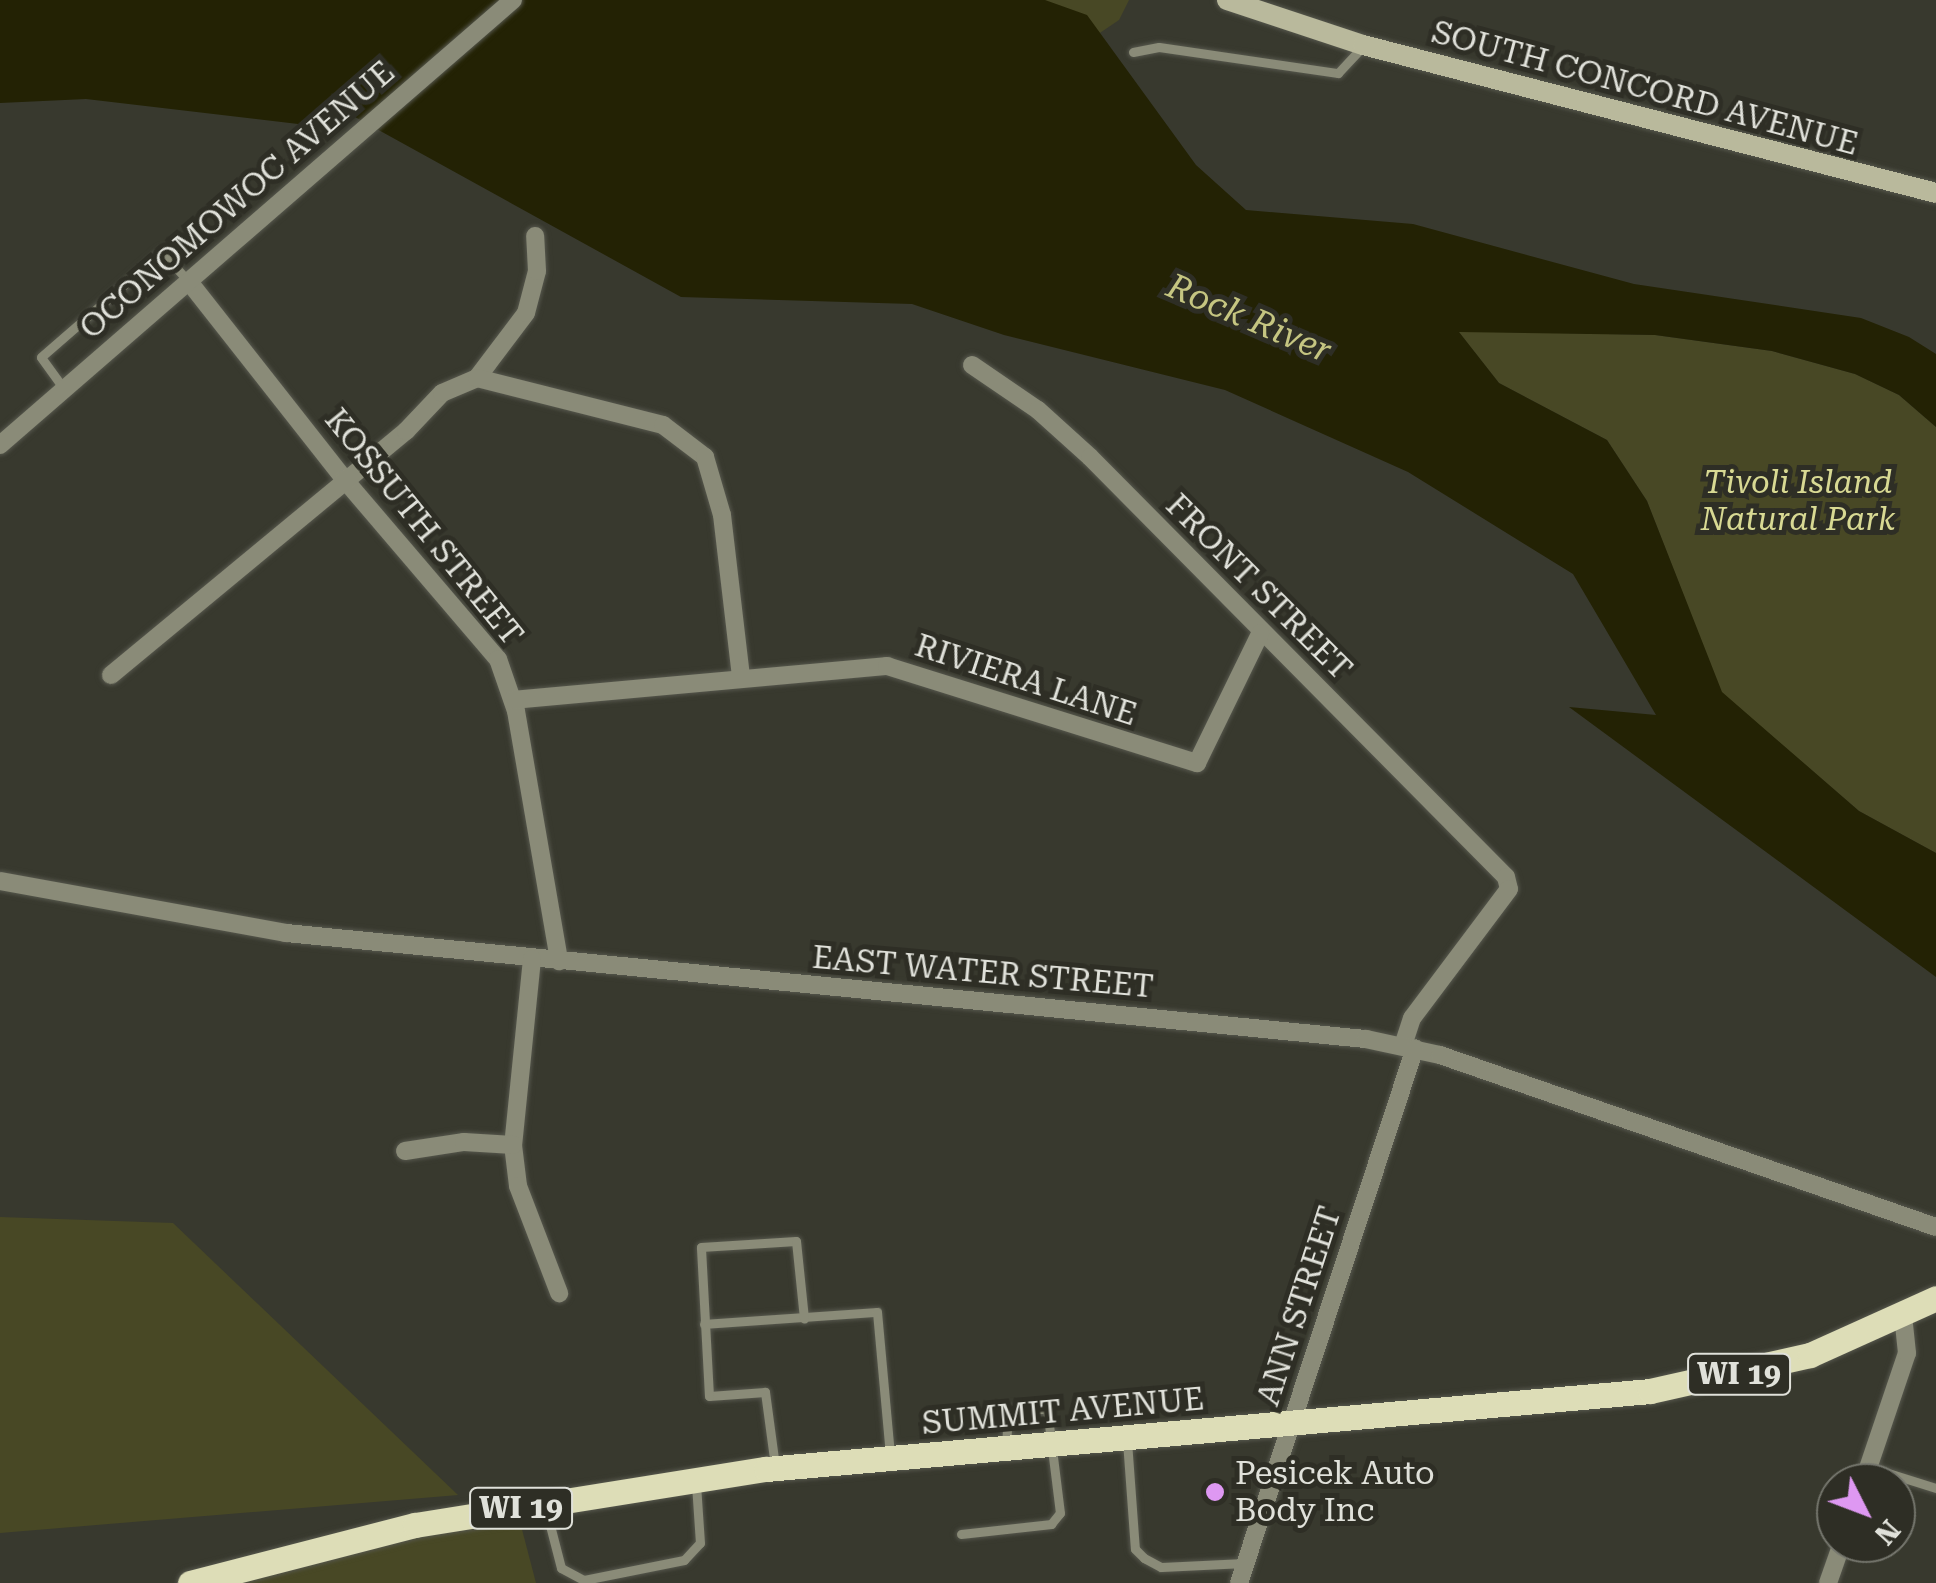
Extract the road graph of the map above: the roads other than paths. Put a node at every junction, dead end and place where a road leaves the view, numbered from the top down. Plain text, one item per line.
1 (513, 0) edge
2 (1227, 0) edge
3 (1363, 45) junction
4 (1134, 52) dead end
5 (1936, 193) edge
6 (535, 236) dead end
7 (190, 283) junction
8 (972, 365) dead end
9 (477, 378) junction
10 (64, 390) junction
11 (0, 445) edge
12 (344, 479) junction
13 (1260, 634) junction
14 (111, 675) dead end
15 (740, 677) junction
16 (513, 700) junction
17 (1493, 864) joint
18 (0, 881) edge
19 (532, 958) junction
20 (559, 961) junction
21 (1409, 1047) junction
22 (513, 1145) junction
23 (405, 1152) dead end
24 (1936, 1227) edge
25 (560, 1293) dead end
26 (1936, 1298) edge
27 (1902, 1317) junction
28 (804, 1319) junction
29 (704, 1324) junction
30 (1292, 1421) junction
31 (1126, 1438) junction
32 (1054, 1444) junction
33 (1006, 1448) junction
34 (890, 1459) junction
35 (1870, 1463) edge
36 (775, 1468) junction
37 (696, 1481) junction
38 (544, 1505) junction
39 (961, 1534) dead end
40 (1245, 1562) junction
41 (190, 1583) edge
42 (1238, 1583) edge

1 - 7 street, OCONOMOWOC AVENUE
2 - 3 street, SOUTH CONCORD AVENUE
3 - 4 lane
3 - 5 street, SOUTH CONCORD AVENUE
6 - 9 street
7 - 10 street, OCONOMOWOC AVENUE
7 - 10 lane
7 - 12 street, KOSSUTH STREET
8 - 13 street, FRONT STREET
9 - 12 street
9 - 15 street
10 - 11 street, OCONOMOWOC AVENUE
12 - 14 street
12 - 16 street, KOSSUTH STREET
13 - 15 street, RIVIERA LANE
13 - 17 street, FRONT STREET
15 - 16 street, RIVIERA LANE
16 - 20 street, KOSSUTH STREET
17 - 21 street, ANN STREET
18 - 19 street, EAST WATER STREET
19 - 20 street, EAST WATER STREET
19 - 22 street
20 - 21 street, EAST WATER STREET
21 - 24 street, EAST WATER STREET
21 - 30 street, ANN STREET
22 - 23 street
22 - 25 street
26 - 27 main road, SUMMIT AVENUE / WI 19
27 - 30 main road, SUMMIT AVENUE / WI 19
27 - 35 street
28 - 29 lane
28 - 29 lane
28 - 34 lane
29 - 36 lane
30 - 31 main road, SUMMIT AVENUE / WI 19
30 - 40 street, ANN STREET
31 - 32 main road, SUMMIT AVENUE / WI 19
31 - 40 lane
32 - 33 main road, SUMMIT AVENUE / WI 19
32 - 33 lane
32 - 39 lane
33 - 34 main road, SUMMIT AVENUE / WI 19
34 - 36 main road, SUMMIT AVENUE / WI 19
36 - 37 main road, SUMMIT AVENUE / WI 19
37 - 38 main road, SUMMIT AVENUE / WI 19
37 - 38 lane
38 - 41 main road, SUMMIT AVENUE / WI 19
40 - 42 street, ANN STREET

